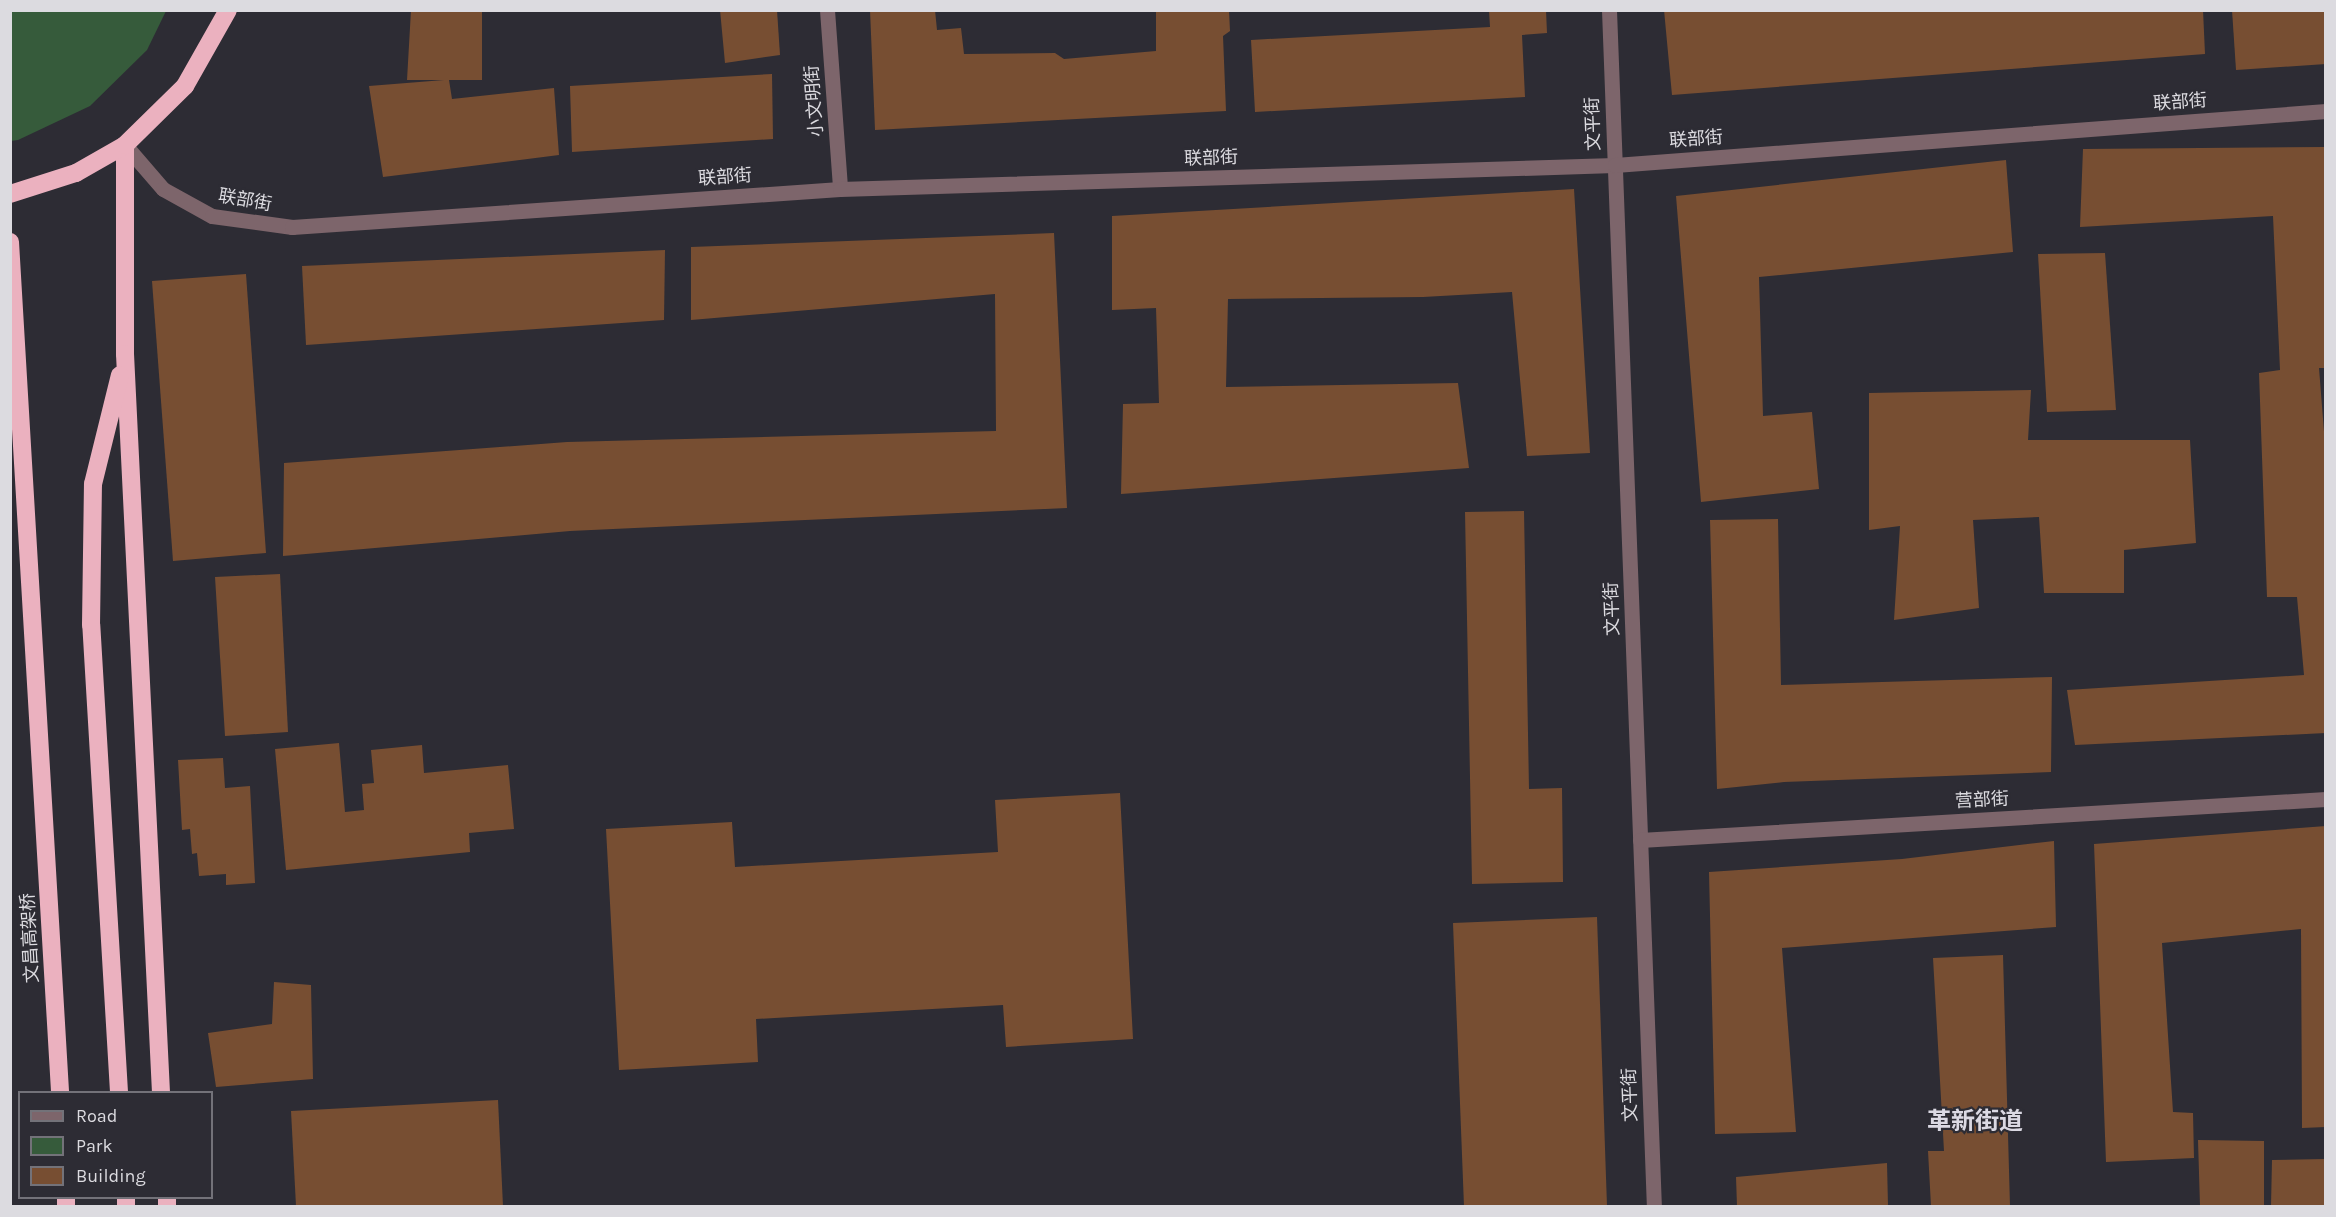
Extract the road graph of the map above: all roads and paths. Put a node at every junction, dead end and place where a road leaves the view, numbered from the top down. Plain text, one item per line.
1 (228, 10) edge
2 (827, 10) edge
3 (1609, 10) edge
4 (2325, 111) edge
5 (125, 145) junction
6 (1615, 165) junction
7 (840, 189) junction
8 (10, 194) edge
9 (10, 242) edge
10 (125, 354) junction
11 (2325, 799) edge
12 (1640, 840) junction
13 (60, 1091) edge
14 (119, 1091) edge
15 (161, 1091) edge
16 (1654, 1206) edge

1 - 5 highway
2 - 7 street, 小文明街
3 - 6 street, 文平街
4 - 6 street, 联部街
5 - 7 street, 联部街
5 - 8 highway
5 - 10 highway
6 - 7 street, 联部街
6 - 12 street, 文平街
9 - 13 highway, 文昌高架桥
10 - 14 highway
10 - 15 highway
11 - 12 street, 营部街
12 - 16 street, 文平街

